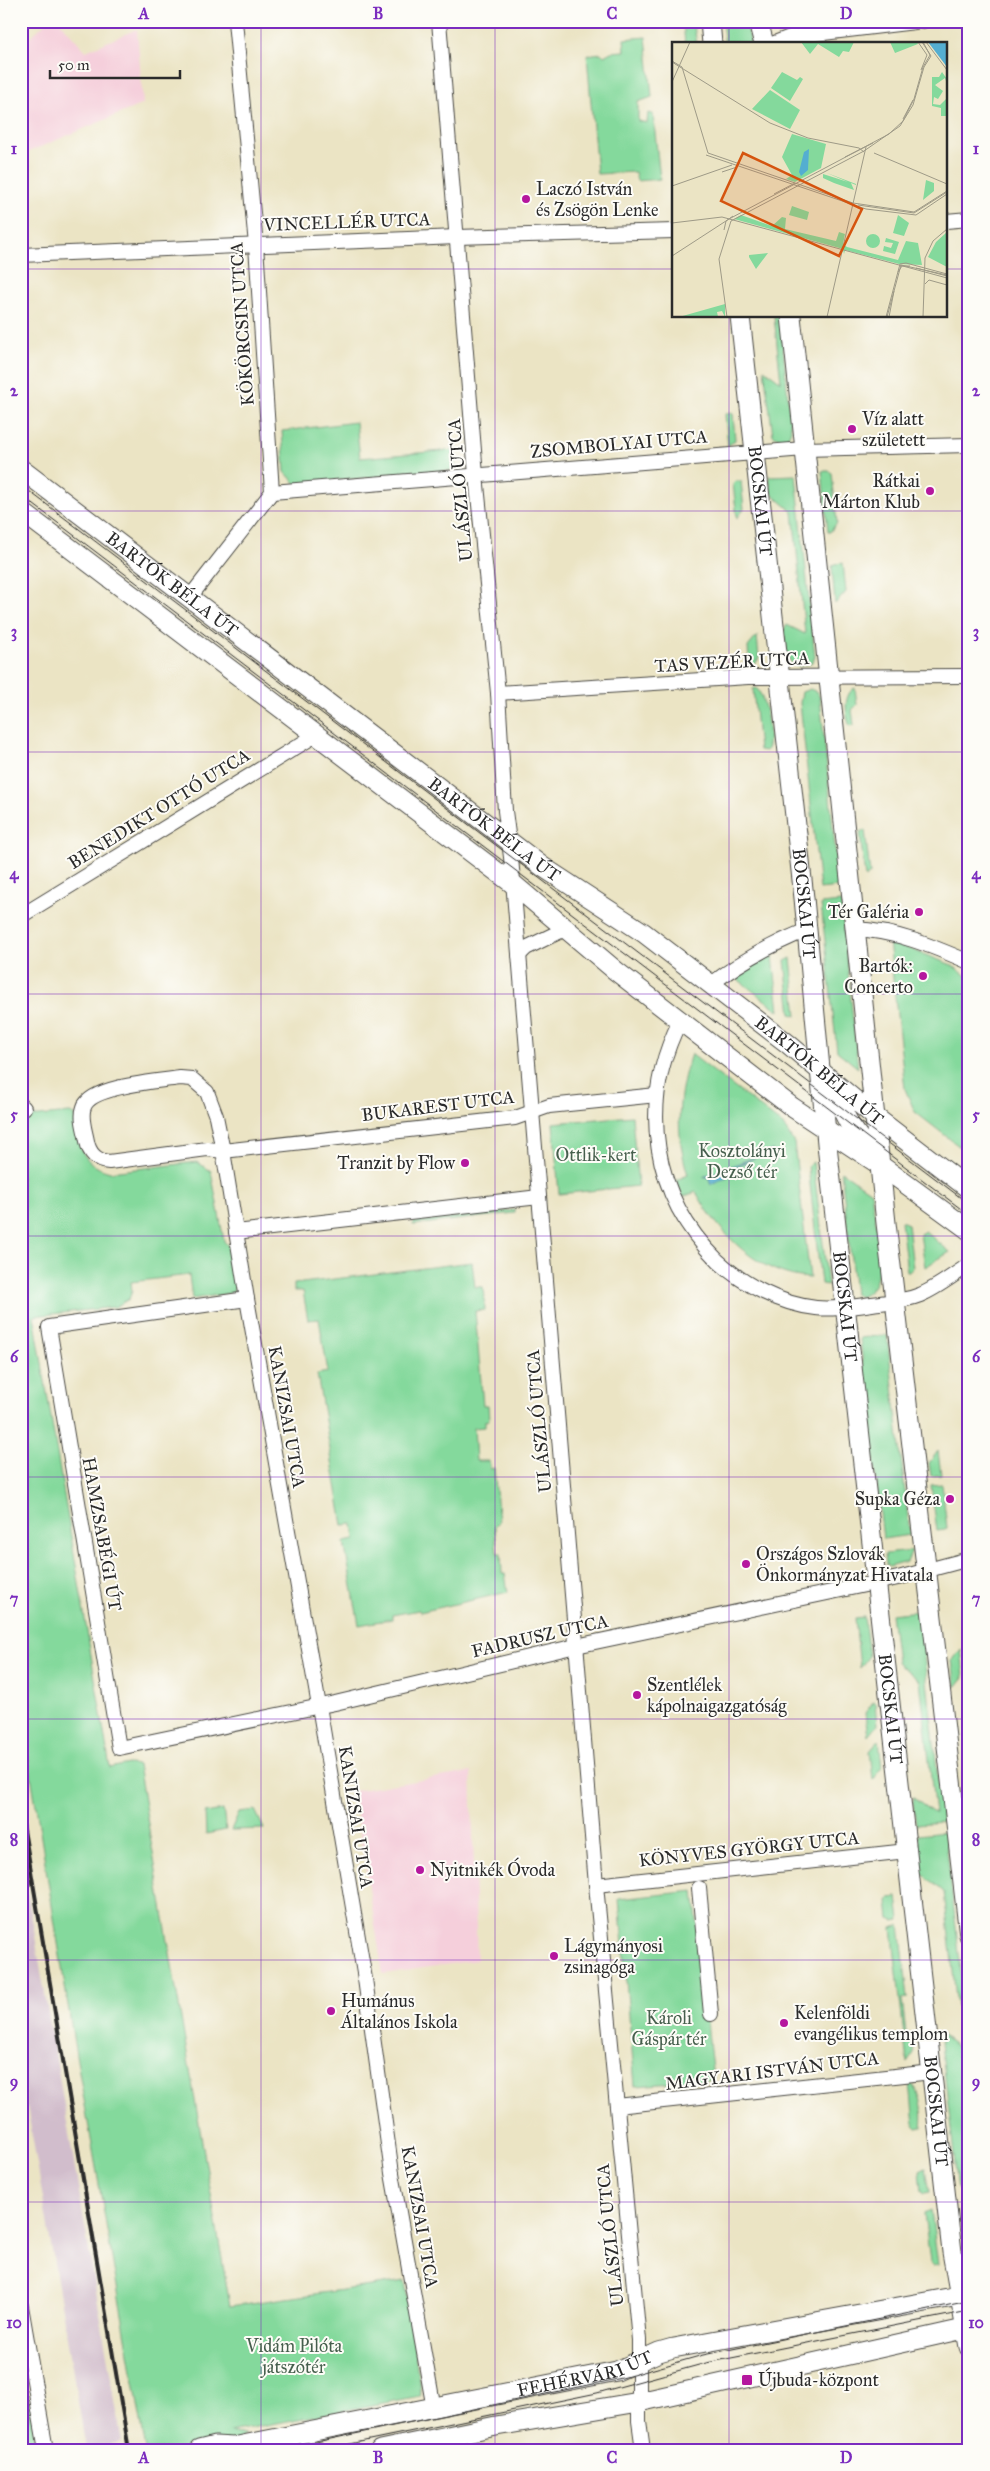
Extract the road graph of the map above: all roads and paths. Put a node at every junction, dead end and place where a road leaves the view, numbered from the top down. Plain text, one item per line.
1 (235, 21) edge
2 (439, 21) edge
3 (758, 21) edge
4 (768, 21) edge
5 (923, 21) edge
6 (764, 42) edge
7 (765, 42) edge
8 (777, 42) edge
9 (948, 220) edge
10 (969, 220) edge
11 (672, 230) edge
12 (458, 237) junction
13 (256, 245) junction
14 (21, 255) edge
15 (740, 318) edge
16 (792, 318) edge
17 (969, 446) edge
18 (804, 449) junction
19 (754, 452) junction
20 (21, 469) edge
21 (476, 475) junction
22 (272, 492) junction
23 (21, 511) edge
24 (190, 597) junction
25 (828, 676) junction
26 (969, 676) edge
27 (779, 678) junction
28 (498, 693) junction
29 (316, 735) junction
30 (509, 841) junction
31 (513, 884) junction
32 (21, 916) edge
33 (567, 928) junction
34 (855, 929) junction
35 (807, 930) junction
36 (518, 955) junction
37 (969, 962) edge
38 (710, 984) junction
39 (680, 1021) junction
40 (822, 1071) junction
41 (657, 1095) junction
42 (532, 1112) junction
43 (874, 1116) junction
44 (825, 1129) junction
45 (223, 1151) junction
46 (880, 1165) junction
47 (969, 1189) edge
48 (539, 1197) junction
49 (969, 1230) edge
50 (236, 1232) junction
51 (969, 1265) edge
52 (247, 1299) junction
53 (895, 1301) junction
54 (845, 1307) junction
55 (969, 1559) edge
56 (926, 1571) junction
57 (876, 1583) junction
58 (576, 1646) junction
59 (319, 1706) junction
60 (118, 1748) joint
61 (907, 1851) junction
62 (596, 1885) junction
63 (699, 1888) dead end
64 (969, 1935) edge
65 (711, 2014) dead end
66 (932, 2072) junction
67 (617, 2106) junction
68 (966, 2297) edge
69 (21, 2306) edge
70 (967, 2335) edge
71 (639, 2361) junction
72 (639, 2402) junction
73 (434, 2409) junction
74 (234, 2449) edge
75 (46, 2450) edge
76 (199, 2450) edge
77 (380, 2450) edge
78 (643, 2450) edge

1 - 13 street, KÖKÖRCSIN UTCA
2 - 12 street, ULÁSZLÓ UTCA
3 - 6 main road
4 - 7 main road
5 - 8 street
9 - 10 street
11 - 12 street, VINCELLÉR UTCA
12 - 13 street, VINCELLÉR UTCA
12 - 21 street, ULÁSZLÓ UTCA
13 - 14 street, VINCELLÉR UTCA
13 - 22 street, KÖKÖRCSIN UTCA
15 - 19 main road, BOCSKAI ÚT
16 - 18 main road
17 - 18 street, ZSOMBOLYAI UTCA
18 - 19 street, ZSOMBOLYAI UTCA
18 - 25 main road
19 - 21 street, ZSOMBOLYAI UTCA
19 - 27 main road, BOCSKAI ÚT
20 - 24 main road, BARTÓK BÉLA ÚT
21 - 22 street, ZSOMBOLYAI UTCA
21 - 28 street, ULÁSZLÓ UTCA
22 - 24 street
23 - 29 main road, BARTÓK BÉLA ÚT
24 - 30 main road, BARTÓK BÉLA ÚT
25 - 26 street, TAS VEZÉR UTCA
25 - 27 street, TAS VEZÉR UTCA
25 - 34 main road
27 - 28 street, TAS VEZÉR UTCA
27 - 35 main road, BOCSKAI ÚT
28 - 30 street, ULÁSZLÓ UTCA
29 - 31 main road, BARTÓK BÉLA ÚT
29 - 32 street, BENEDIKT OTTÓ UTCA
30 - 31 street, ULÁSZLÓ UTCA
30 - 38 main road, BARTÓK BÉLA ÚT
31 - 33 main road, BARTÓK BÉLA ÚT
31 - 36 street, ULÁSZLÓ UTCA
33 - 36 street
33 - 39 main road, BARTÓK BÉLA ÚT
34 - 37 street
34 - 43 main road
35 - 38 street
35 - 40 main road, BOCSKAI ÚT
36 - 42 street, ULÁSZLÓ UTCA
38 - 40 main road, BARTÓK BÉLA ÚT
39 - 41 street
39 - 44 main road, BARTÓK BÉLA ÚT
40 - 43 main road, BARTÓK BÉLA ÚT
40 - 44 main road, BOCSKAI ÚT
40 - 46 main road
41 - 42 street, BUKAREST UTCA
41 - 54 street
42 - 45 street, BUKAREST UTCA
42 - 48 street, ULÁSZLÓ UTCA
43 - 46 main road
43 - 47 main road, BARTÓK BÉLA ÚT
44 - 46 main road, BARTÓK BÉLA ÚT
44 - 54 main road, BOCSKAI ÚT
45 - 45 street, BUKAREST UTCA
45 - 50 street, BUKAREST UTCA
46 - 49 main road, BARTÓK BÉLA ÚT
46 - 53 main road
48 - 50 street
48 - 58 street, ULÁSZLÓ UTCA
50 - 52 street, KANIZSAI UTCA
51 - 53 street
52 - 59 street, KANIZSAI UTCA
52 - 60 street, HAMZSABÉGI ÚT
53 - 54 street
53 - 56 main road
54 - 57 main road, BOCSKAI ÚT
55 - 56 street, FADRUSZ UTCA
56 - 57 street, FADRUSZ UTCA
56 - 64 main road
57 - 58 street, FADRUSZ UTCA
57 - 61 main road, BOCSKAI ÚT
58 - 59 street, FADRUSZ UTCA
58 - 62 street, ULÁSZLÓ UTCA
59 - 60 street, FADRUSZ UTCA
59 - 73 street, KANIZSAI UTCA
61 - 62 street, KÖNYVES GYÖRGY UTCA
61 - 66 main road, BOCSKAI ÚT
62 - 67 street
63 - 65 street
66 - 67 street, MAGYARI ISTVÁN UTCA
66 - 68 main road, BOCSKAI ÚT
67 - 71 street, ULÁSZLÓ UTCA
68 - 70 main road, BOCSKAI ÚT
68 - 71 main road, FEHÉRVÁRI ÚT
69 - 75 street
70 - 72 main road, FEHÉRVÁRI ÚT
71 - 72 street, ULÁSZLÓ UTCA
71 - 73 main road, FEHÉRVÁRI ÚT
72 - 77 main road, FEHÉRVÁRI ÚT
72 - 78 street, ULÁSZLÓ UTCA
73 - 74 main road, FEHÉRVÁRI ÚT
74 - 76 main road, FEHÉRVÁRI ÚT

